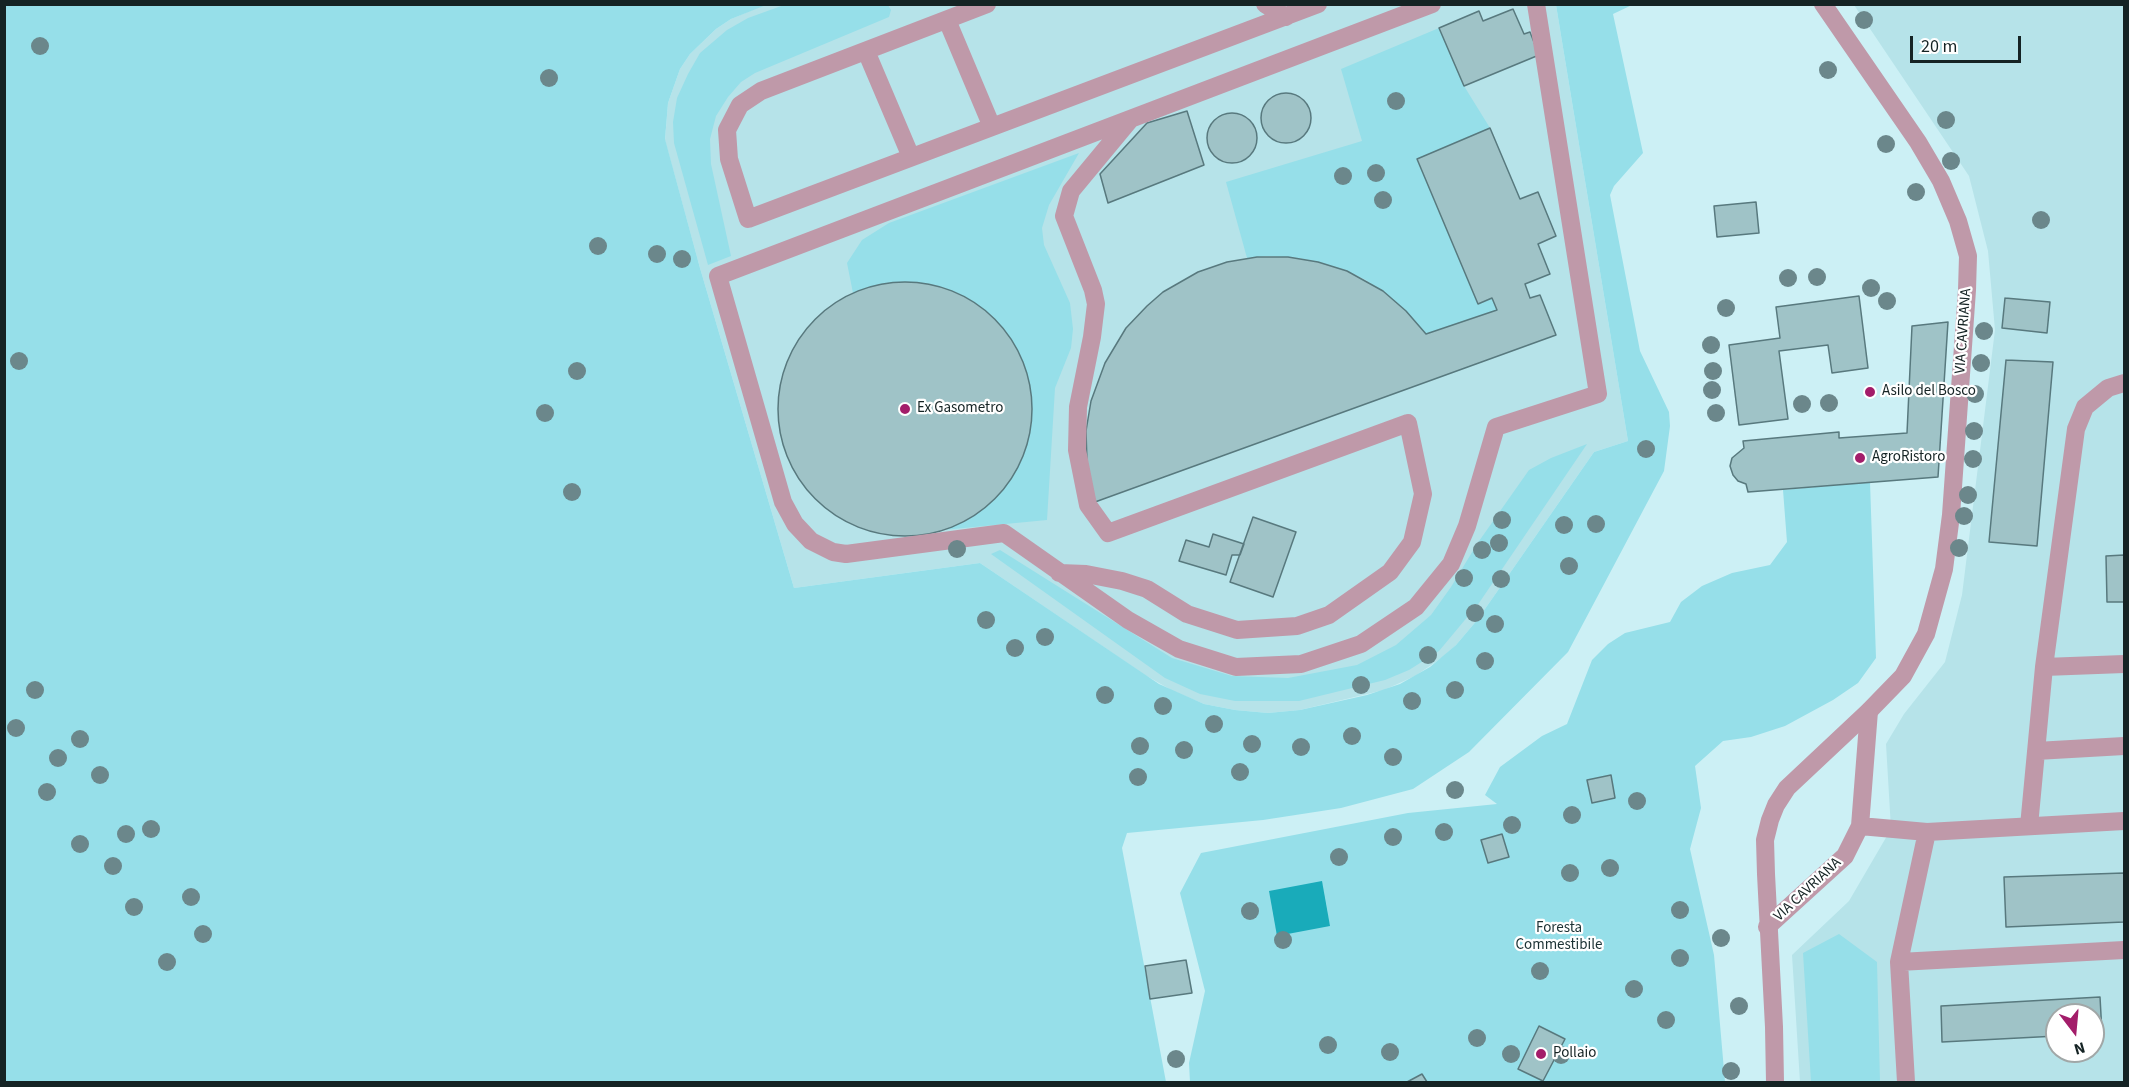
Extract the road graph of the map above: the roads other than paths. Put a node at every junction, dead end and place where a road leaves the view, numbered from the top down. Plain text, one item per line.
1 (987, 4) edge
2 (1265, 4) edge
3 (1318, 4) edge
4 (1432, 4) edge
5 (1536, 4) edge
6 (1823, 4) edge
7 (1286, 17) junction
8 (947, 20) junction
9 (866, 51) junction
10 (1131, 119) junction
11 (992, 127) junction
12 (911, 157) junction
13 (2124, 383) edge
14 (1059, 573) junction
15 (2124, 664) edge
16 (2044, 667) junction
17 (1869, 711) junction
18 (2124, 746) edge
19 (2036, 751) junction
20 (2124, 821) edge
21 (1860, 826) junction
22 (2029, 826) junction
23 (1927, 832) junction
24 (1767, 927) junction
25 (2124, 950) edge
26 (1899, 962) junction
27 (1775, 1083) edge
28 (1906, 1083) edge

1 - 8 street
2 - 7 street
3 - 7 street
4 - 10 street
5 - 14 street
6 - 17 street, VIA CAVRIANA
7 - 11 street
8 - 9 street
8 - 11 street
9 - 12 street
9 - 12 street
10 - 14 street
10 - 14 street
11 - 12 street
13 - 16 street
15 - 16 street
16 - 19 street
17 - 21 street, VIA CAVRIANA
17 - 24 street, VIA CAVRIANA
18 - 19 street
19 - 22 street
20 - 22 street
21 - 23 street
21 - 24 street, VIA CAVRIANA
22 - 23 street
23 - 26 street
24 - 27 street, VIA CAVRIANA
25 - 26 street
26 - 28 street

